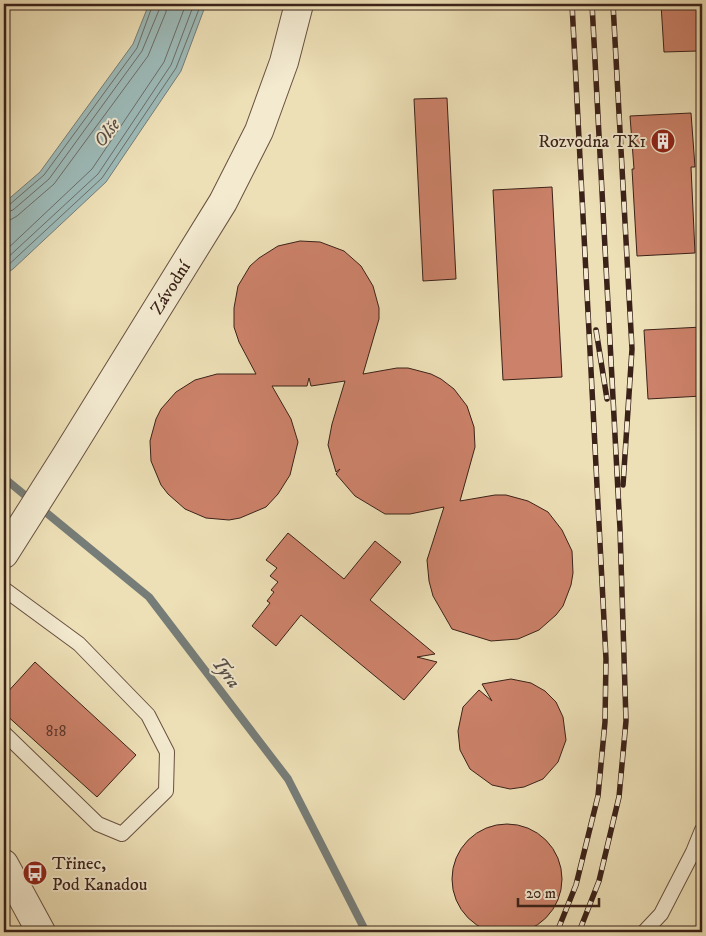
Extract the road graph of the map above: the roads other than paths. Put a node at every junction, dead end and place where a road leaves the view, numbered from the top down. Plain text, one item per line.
1 (299, 4) edge
2 (5, 551) edge
3 (4, 589) edge
4 (4, 734) edge
5 (702, 830) edge
6 (4, 864) edge
7 (41, 932) edge
8 (644, 932) edge

1 - 2 street, Závodní
3 - 4 lane
5 - 8 lane
6 - 7 street

